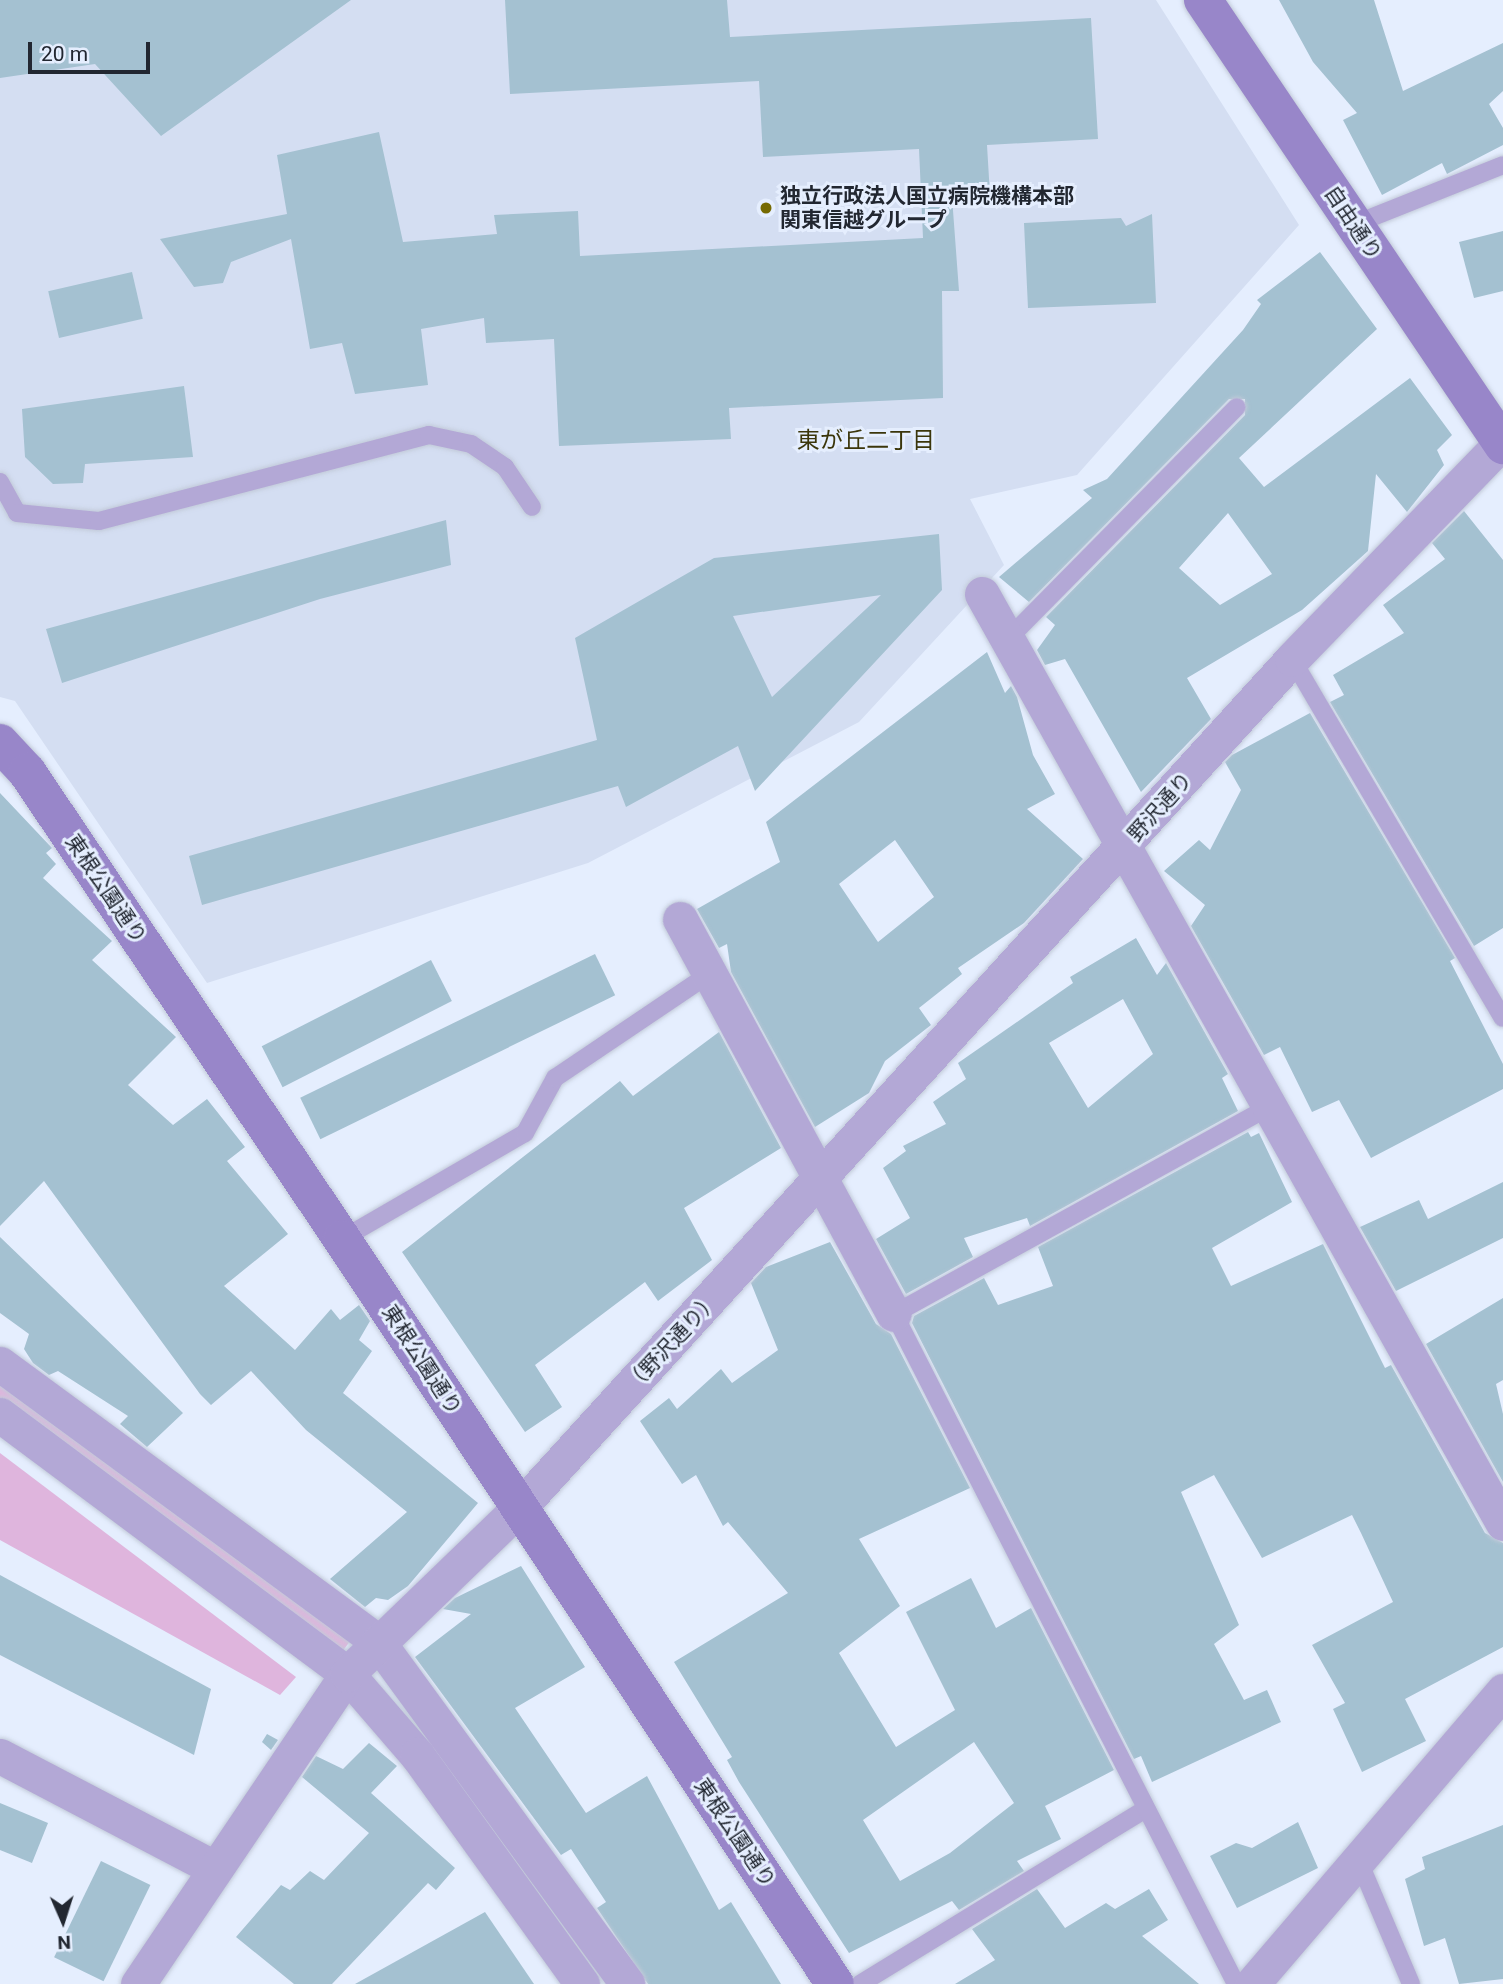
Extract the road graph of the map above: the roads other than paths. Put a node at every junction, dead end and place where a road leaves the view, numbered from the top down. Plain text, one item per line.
1 (1203, 0) edge
2 (1503, 165) edge
3 (1354, 225) junction
4 (1237, 407) dead end
5 (1502, 443) edge
6 (0, 482) edge
7 (532, 507) dead end
8 (982, 594) dead end
9 (1007, 640) junction
10 (1292, 659) junction
11 (0, 743) edge
12 (1124, 849) junction
13 (680, 919) dead end
14 (709, 974) junction
15 (1503, 1018) edge
16 (1271, 1106) junction
17 (824, 1177) junction
18 (342, 1239) junction
19 (894, 1314) junction
20 (0, 1364) edge
21 (0, 1415) edge
22 (519, 1508) junction
23 (1503, 1523) edge
24 (378, 1642) junction
25 (347, 1674) junction
26 (1503, 1691) edge
27 (0, 1756) edge
28 (1146, 1809) junction
29 (1358, 1859) junction
30 (214, 1868) junction
31 (138, 1984) edge
32 (582, 1984) edge
33 (627, 1984) edge
34 (835, 1984) edge
35 (860, 1984) edge
36 (1236, 1984) edge
37 (1252, 1984) edge
38 (1411, 1984) edge

1 - 3 street, 自由通り
2 - 3 lane
3 - 5 street, 自由通り
4 - 9 lane
5 - 10 street, 野沢通り
6 - 7 lane
8 - 9 street
9 - 12 street
10 - 12 street, 野沢通り
10 - 15 lane
11 - 18 street, 東根公園通り
12 - 16 street
12 - 17 street, 野沢通り
13 - 14 street
14 - 17 street
14 - 18 lane
16 - 19 lane
16 - 23 street
17 - 19 street
17 - 22 street, （野沢通り）
18 - 22 street, 東根公園通り
19 - 28 lane
20 - 24 street
21 - 25 street
22 - 24 street, （野沢通り）
22 - 34 street, 東根公園通り
24 - 25 street, （野沢通り）
24 - 33 street
25 - 30 street, （野沢通り）
25 - 32 street
26 - 29 street
27 - 30 street
28 - 35 lane
28 - 36 lane
29 - 37 street
29 - 38 lane
30 - 31 street, （野沢通り）

